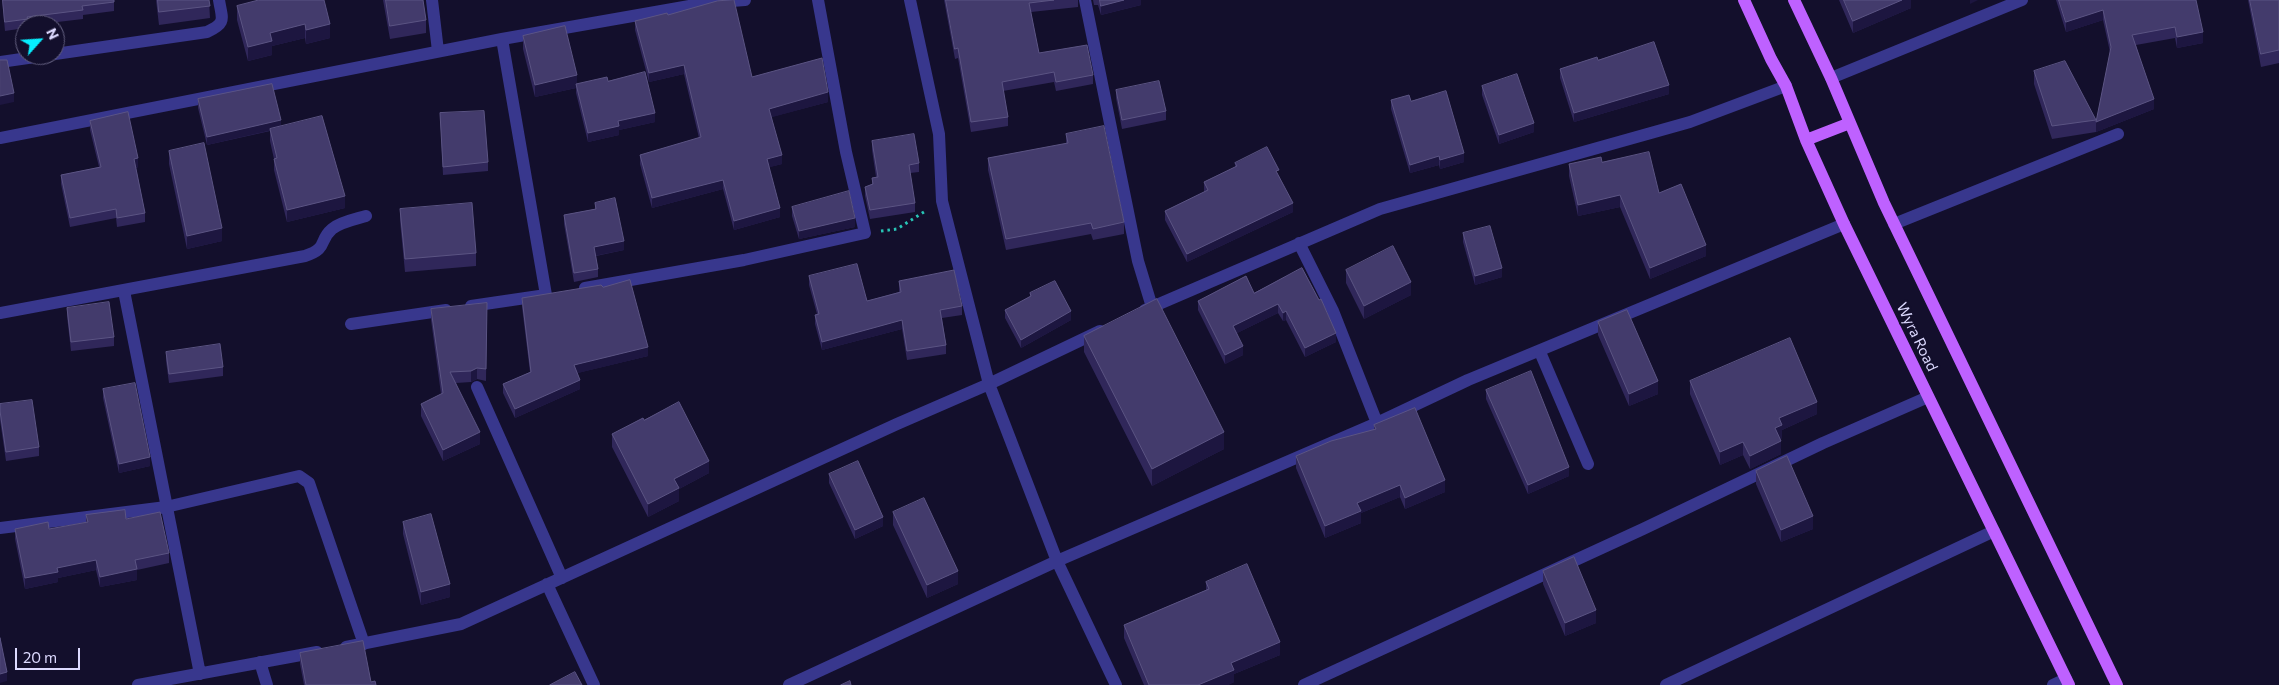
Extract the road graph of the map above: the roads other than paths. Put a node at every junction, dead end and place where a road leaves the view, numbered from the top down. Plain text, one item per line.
1 (219, 0) edge
2 (432, 0) edge
3 (745, 0) edge
4 (818, 0) edge
5 (910, 0) edge
6 (1085, 0) edge
7 (1744, 0) edge
8 (1794, 0) edge
9 (2022, 0) edge
10 (502, 39) junction
11 (438, 51) junction
12 (65, 53) edge
13 (15, 60) edge
14 (0, 62) edge
15 (1831, 78) junction
16 (1786, 86) junction
17 (1850, 123) junction
18 (2118, 134) dead end
19 (0, 138) edge
20 (1806, 140) junction
21 (366, 216) dead end
22 (1844, 224) junction
23 (1894, 224) junction
24 (1300, 243) junction
25 (574, 290) edge
26 (124, 291) junction
27 (1152, 307) junction
28 (0, 313) edge
29 (1134, 315) edge
30 (351, 324) dead end
31 (1108, 327) edge
32 (1540, 352) junction
33 (989, 384) junction
34 (477, 387) dead end
35 (1928, 397) junction
36 (1377, 423) junction
37 (1588, 464) dead end
38 (166, 507) junction
39 (0, 528) edge
40 (1994, 531) junction
41 (1057, 561) junction
42 (562, 578) junction
43 (547, 584) junction
44 (364, 644) junction
45 (260, 662) junction
46 (200, 674) junction
47 (2067, 682) edge
48 (138, 685) edge
49 (267, 685) edge
50 (594, 685) edge
51 (789, 685) edge
52 (1116, 685) edge
53 (1304, 685) edge
54 (1666, 685) edge
55 (2053, 685) edge
56 (2117, 685) edge

1 - 12 street
2 - 11 street
3 - 10 street
4 - 25 street
5 - 33 street
6 - 27 street
7 - 16 main road, Wyra Road
8 - 15 main road, Wyra Road
9 - 15 street
10 - 11 street
10 - 30 street
11 - 19 street
13 - 14 street
15 - 17 main road, Wyra Road
16 - 20 main road, Wyra Road
16 - 24 street
17 - 20 main road
17 - 23 main road, Wyra Road
18 - 23 street
20 - 22 main road, Wyra Road
21 - 26 street
22 - 32 street
22 - 35 main road, Wyra Road
23 - 56 main road, Wyra Road
24 - 27 street
24 - 36 street
26 - 28 street
26 - 38 street
27 - 29 street
31 - 33 street
32 - 36 street
32 - 37 street
33 - 41 street
33 - 42 street
34 - 42 street
35 - 40 main road, Wyra Road
35 - 53 street
36 - 41 street
38 - 39 street
38 - 44 street
38 - 46 street
40 - 47 main road, Wyra Road
40 - 54 street
41 - 51 street
41 - 52 street
42 - 43 street
43 - 44 street
43 - 50 street
44 - 45 street
45 - 46 street
45 - 49 street
46 - 48 street
47 - 55 street

